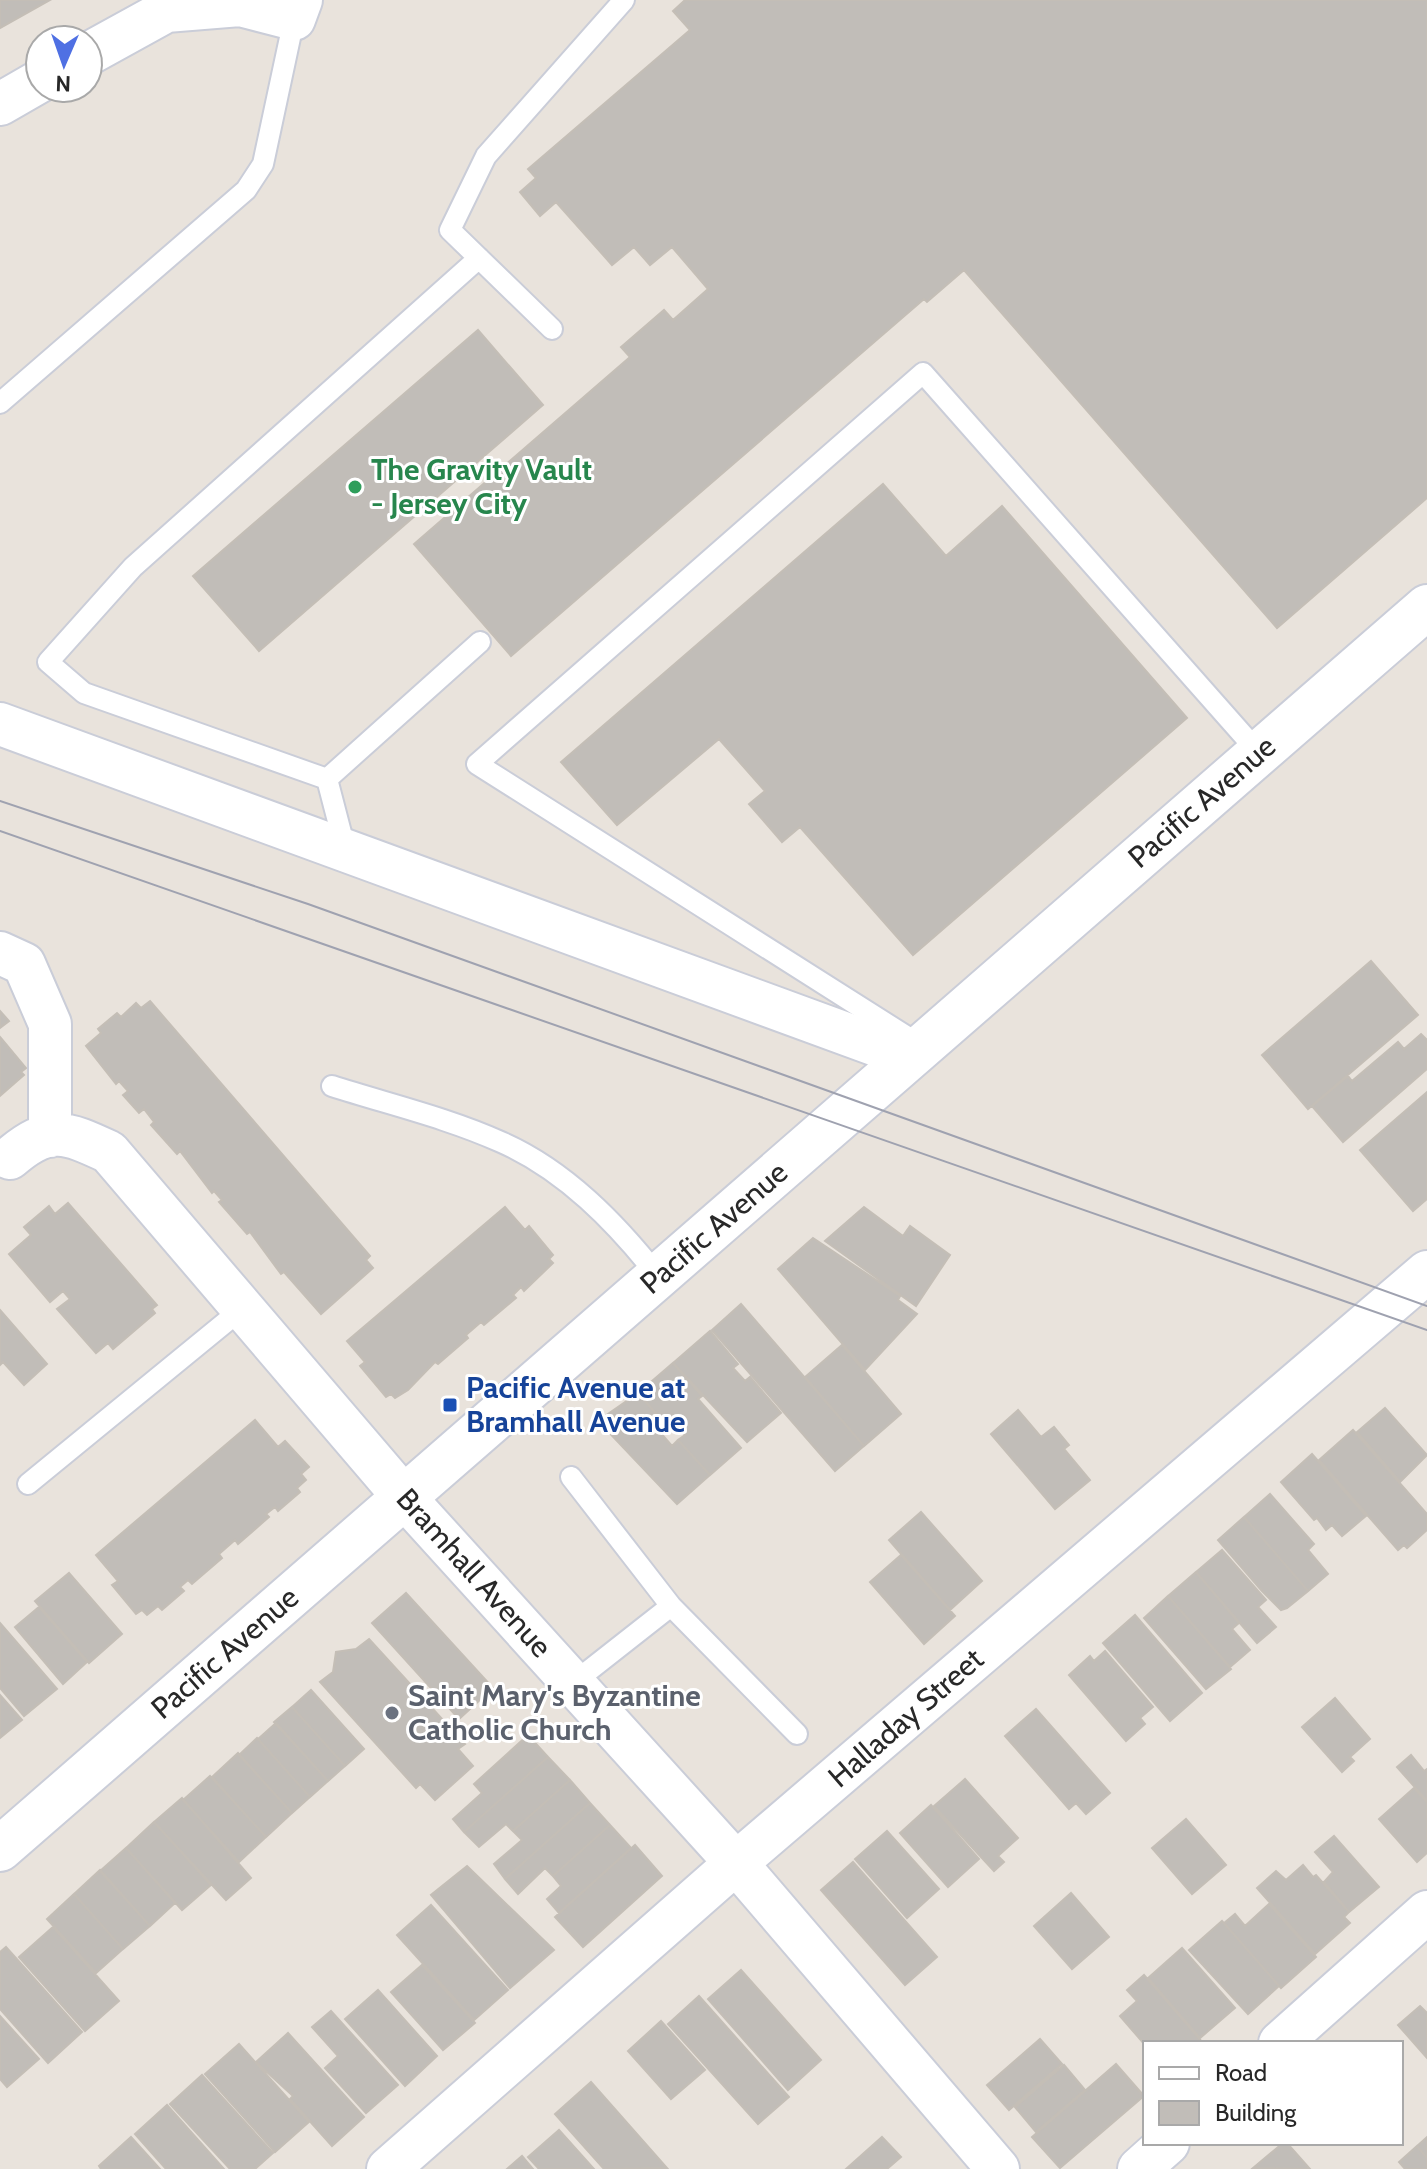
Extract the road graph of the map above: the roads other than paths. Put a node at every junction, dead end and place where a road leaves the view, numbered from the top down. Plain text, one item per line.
1 (624, 0) edge
2 (163, 5) edge
3 (298, 9) edge
4 (104, 44) edge
5 (24, 90) edge
6 (0, 104) edge
7 (479, 258) junction
8 (552, 329) dead end
9 (0, 403) edge
10 (1427, 607) edge
11 (480, 642) dead end
12 (0, 724) edge
13 (1259, 753) junction
14 (327, 779) junction
15 (346, 852) junction
16 (0, 953) edge
17 (916, 1052) junction
18 (332, 1086) dead end
19 (59, 1135) junction
20 (10, 1158) dead end
21 (1427, 1272) edge
22 (658, 1276) junction
23 (243, 1308) junction
24 (571, 1477) dead end
25 (28, 1484) dead end
26 (404, 1497) junction
27 (671, 1606) junction
28 (573, 1683) junction
29 (797, 1734) dead end
30 (0, 1849) edge
31 (736, 1863) junction
32 (1427, 1912) edge
33 (1282, 2041) edge
34 (1166, 2145) edge
35 (388, 2169) edge
36 (998, 2169) edge
37 (1139, 2169) edge

1 - 7 lane
2 - 3 street
2 - 4 street
3 - 9 lane
5 - 6 street
7 - 8 lane
7 - 14 lane
10 - 13 street, Pacific Avenue
11 - 14 lane
12 - 15 street
13 - 17 street, Pacific Avenue
13 - 17 lane
14 - 15 lane
15 - 17 street
16 - 19 street
17 - 22 street, Pacific Avenue
18 - 22 lane
19 - 20 street
19 - 23 street, Bramhall Avenue
21 - 31 street, Halladay Street
22 - 26 street, Pacific Avenue
23 - 25 lane
23 - 26 street, Bramhall Avenue
24 - 27 lane
26 - 28 street, Bramhall Avenue
26 - 30 street, Pacific Avenue
27 - 28 lane
27 - 29 lane
28 - 31 street, Bramhall Avenue
31 - 35 street, Halladay Street
31 - 36 street, Bramhall Avenue
32 - 33 street
34 - 37 street

